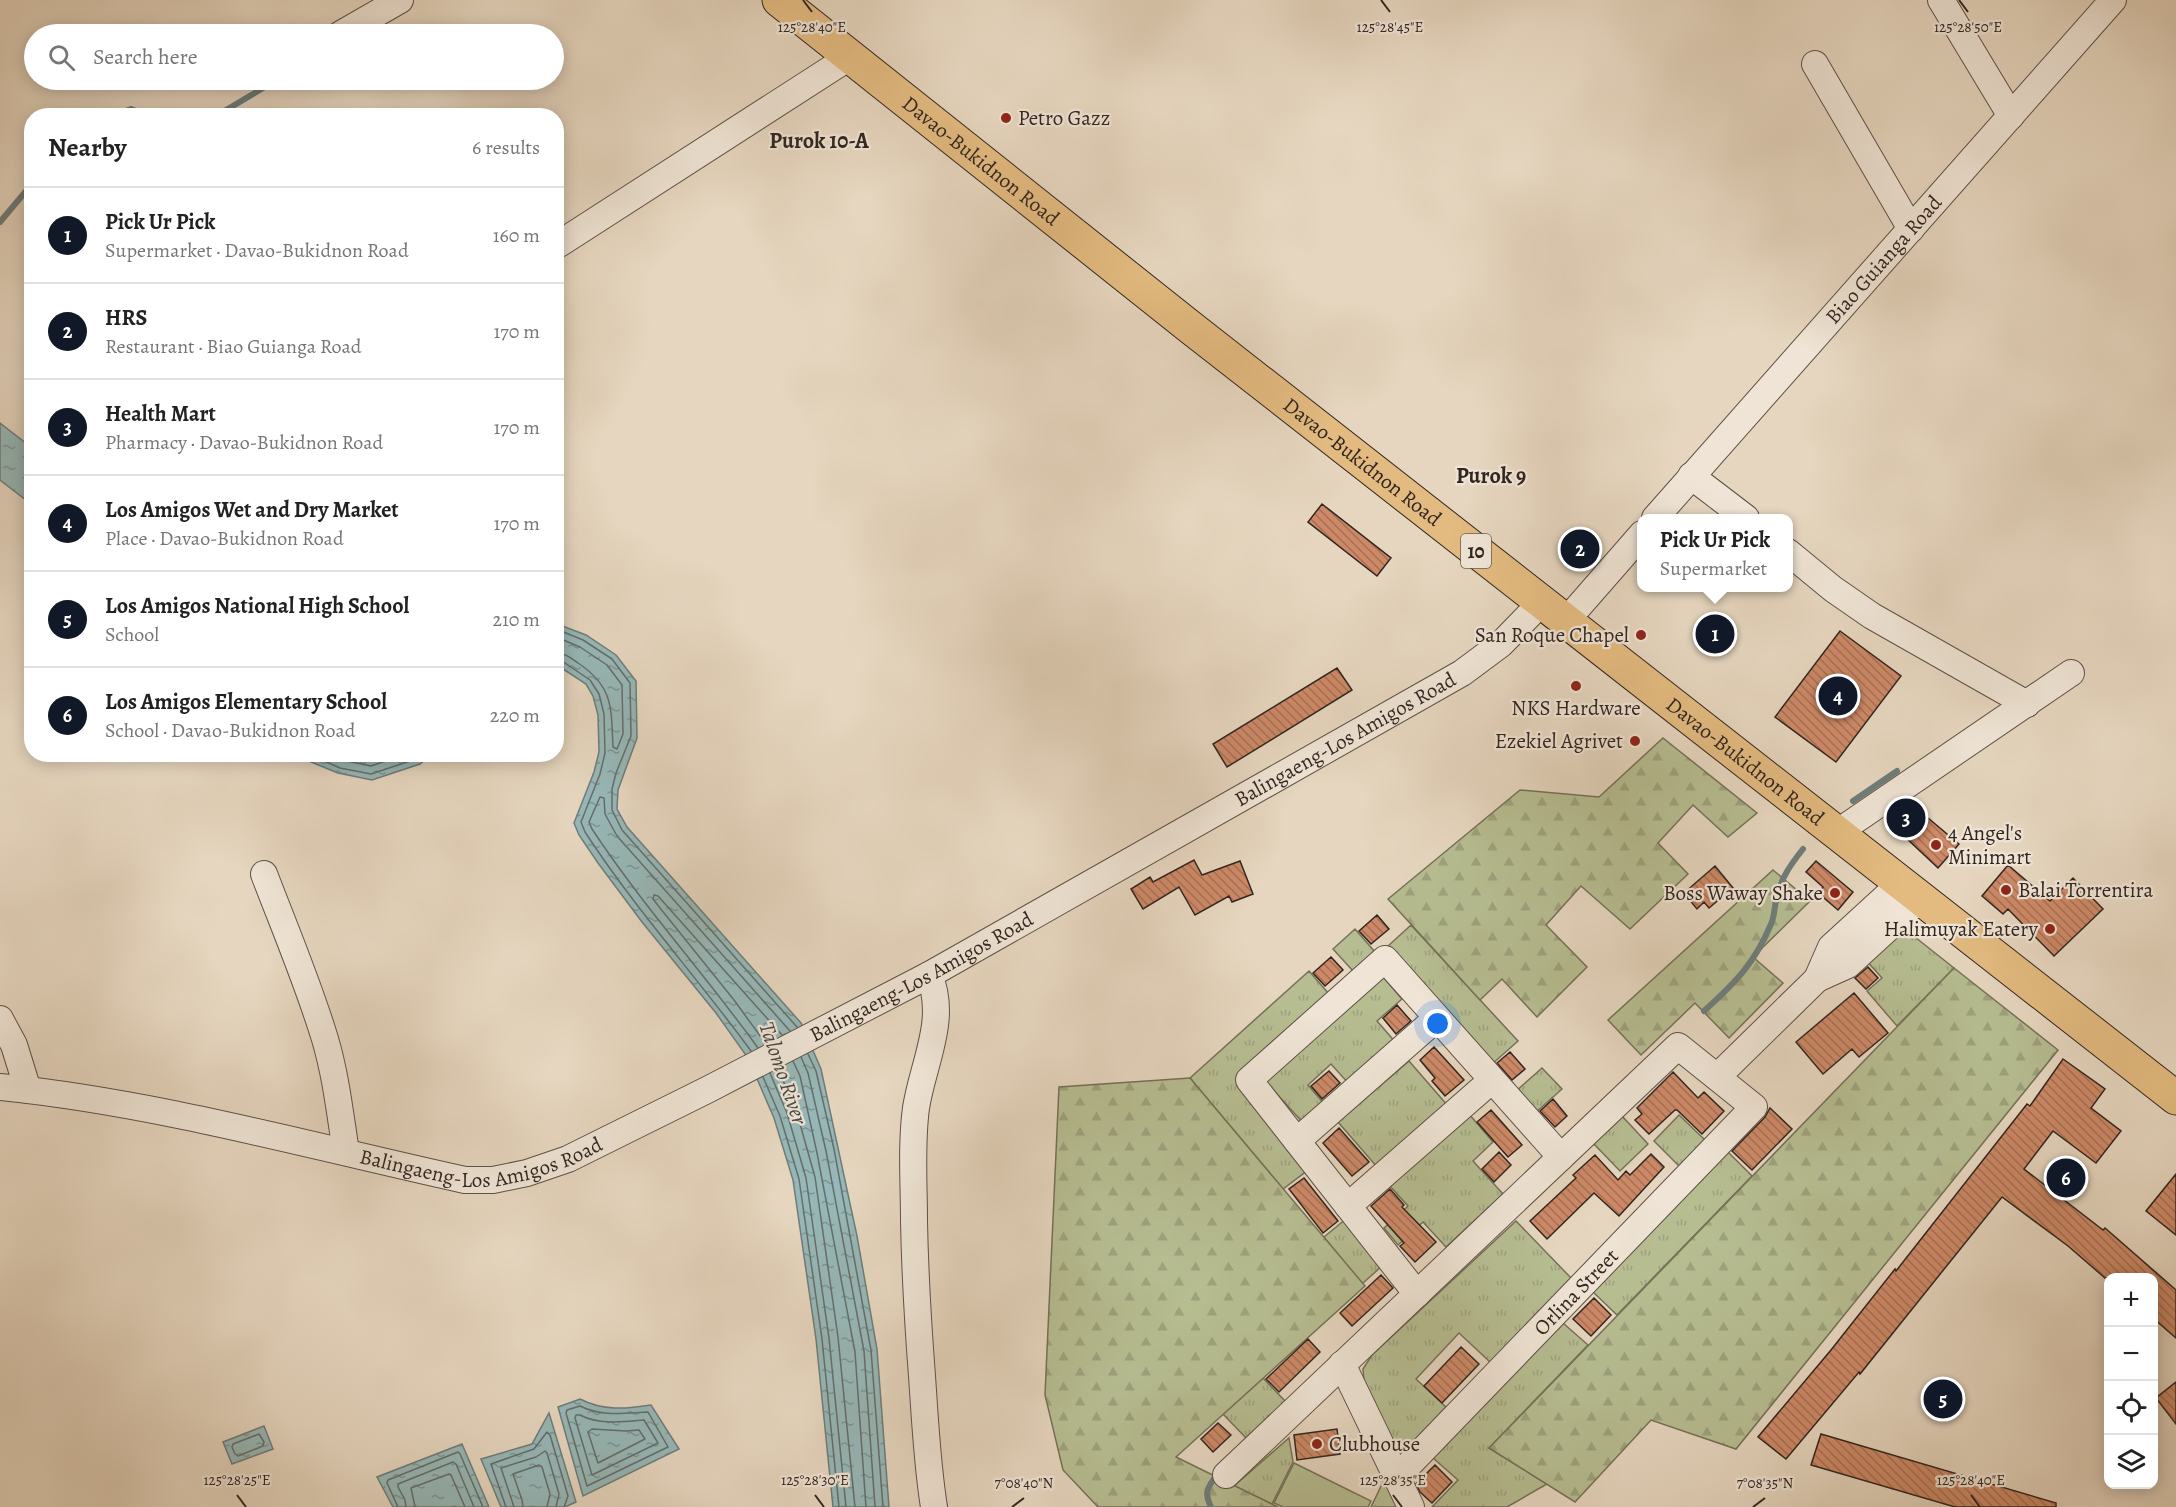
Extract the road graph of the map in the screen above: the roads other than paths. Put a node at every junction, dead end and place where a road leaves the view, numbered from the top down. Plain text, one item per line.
1 (400, 0) edge
2 (779, 0) edge
3 (1941, 0) edge
4 (2113, 0) edge
5 (358, 24) edge
6 (851, 56) junction
7 (1815, 64) dead end
8 (2011, 116) junction
9 (1911, 229) junction
10 (564, 241) edge
11 (1691, 476) junction
12 (1659, 514) edge
13 (1740, 514) edge
14 (1637, 538) edge
15 (1793, 556) edge
16 (1554, 611) junction
17 (2071, 673) dead end
18 (2027, 704) junction
19 (1838, 832) junction
20 (264, 874) dead end
21 (1912, 890) junction
22 (929, 975) junction
23 (1437, 1018) junction
24 (0, 1019) edge
25 (1716, 1077) junction
26 (1492, 1080) junction
27 (0, 1087) edge
28 (28, 1090) junction
29 (2176, 1098) edge
30 (1297, 1141) junction
31 (346, 1152) junction
32 (1561, 1157) junction
33 (1348, 1206) junction
34 (1417, 1294) junction
35 (1342, 1364) junction
36 (1226, 1474) dead end
37 (1397, 1477) junction
38 (933, 1507) edge
39 (1412, 1507) edge

1 - 5 street
2 - 6 highway, Davao-Bukidnon Road / 10
3 - 8 street
4 - 8 street, Biao Guianga Road
6 - 10 street
6 - 16 highway, Davao-Bukidnon Road / 10
7 - 9 street
8 - 9 street, Biao Guianga Road
9 - 11 street, Biao Guianga Road
11 - 12 street, Biao Guianga Road
11 - 13 street
14 - 16 street
15 - 18 street
16 - 19 highway, Davao-Bukidnon Road / 10
16 - 22 street, Balingaeng-Los Amigos Road
17 - 18 street
18 - 19 street
19 - 21 highway, Davao-Bukidnon Road / 10
20 - 31 street
21 - 25 street
21 - 29 highway, Davao-Bukidnon Road / 10
22 - 31 street, Balingaeng-Los Amigos Road
22 - 38 street
23 - 26 street
23 - 30 street
23 - 30 street
24 - 28 street
25 - 32 street
25 - 37 street, Orlina Street
26 - 32 street
26 - 33 street
27 - 28 street, Balingaeng-Los Amigos Road
28 - 31 street, Balingaeng-Los Amigos Road
30 - 33 street
32 - 34 street
33 - 34 street
34 - 35 street
35 - 36 street
35 - 37 street
37 - 39 street

